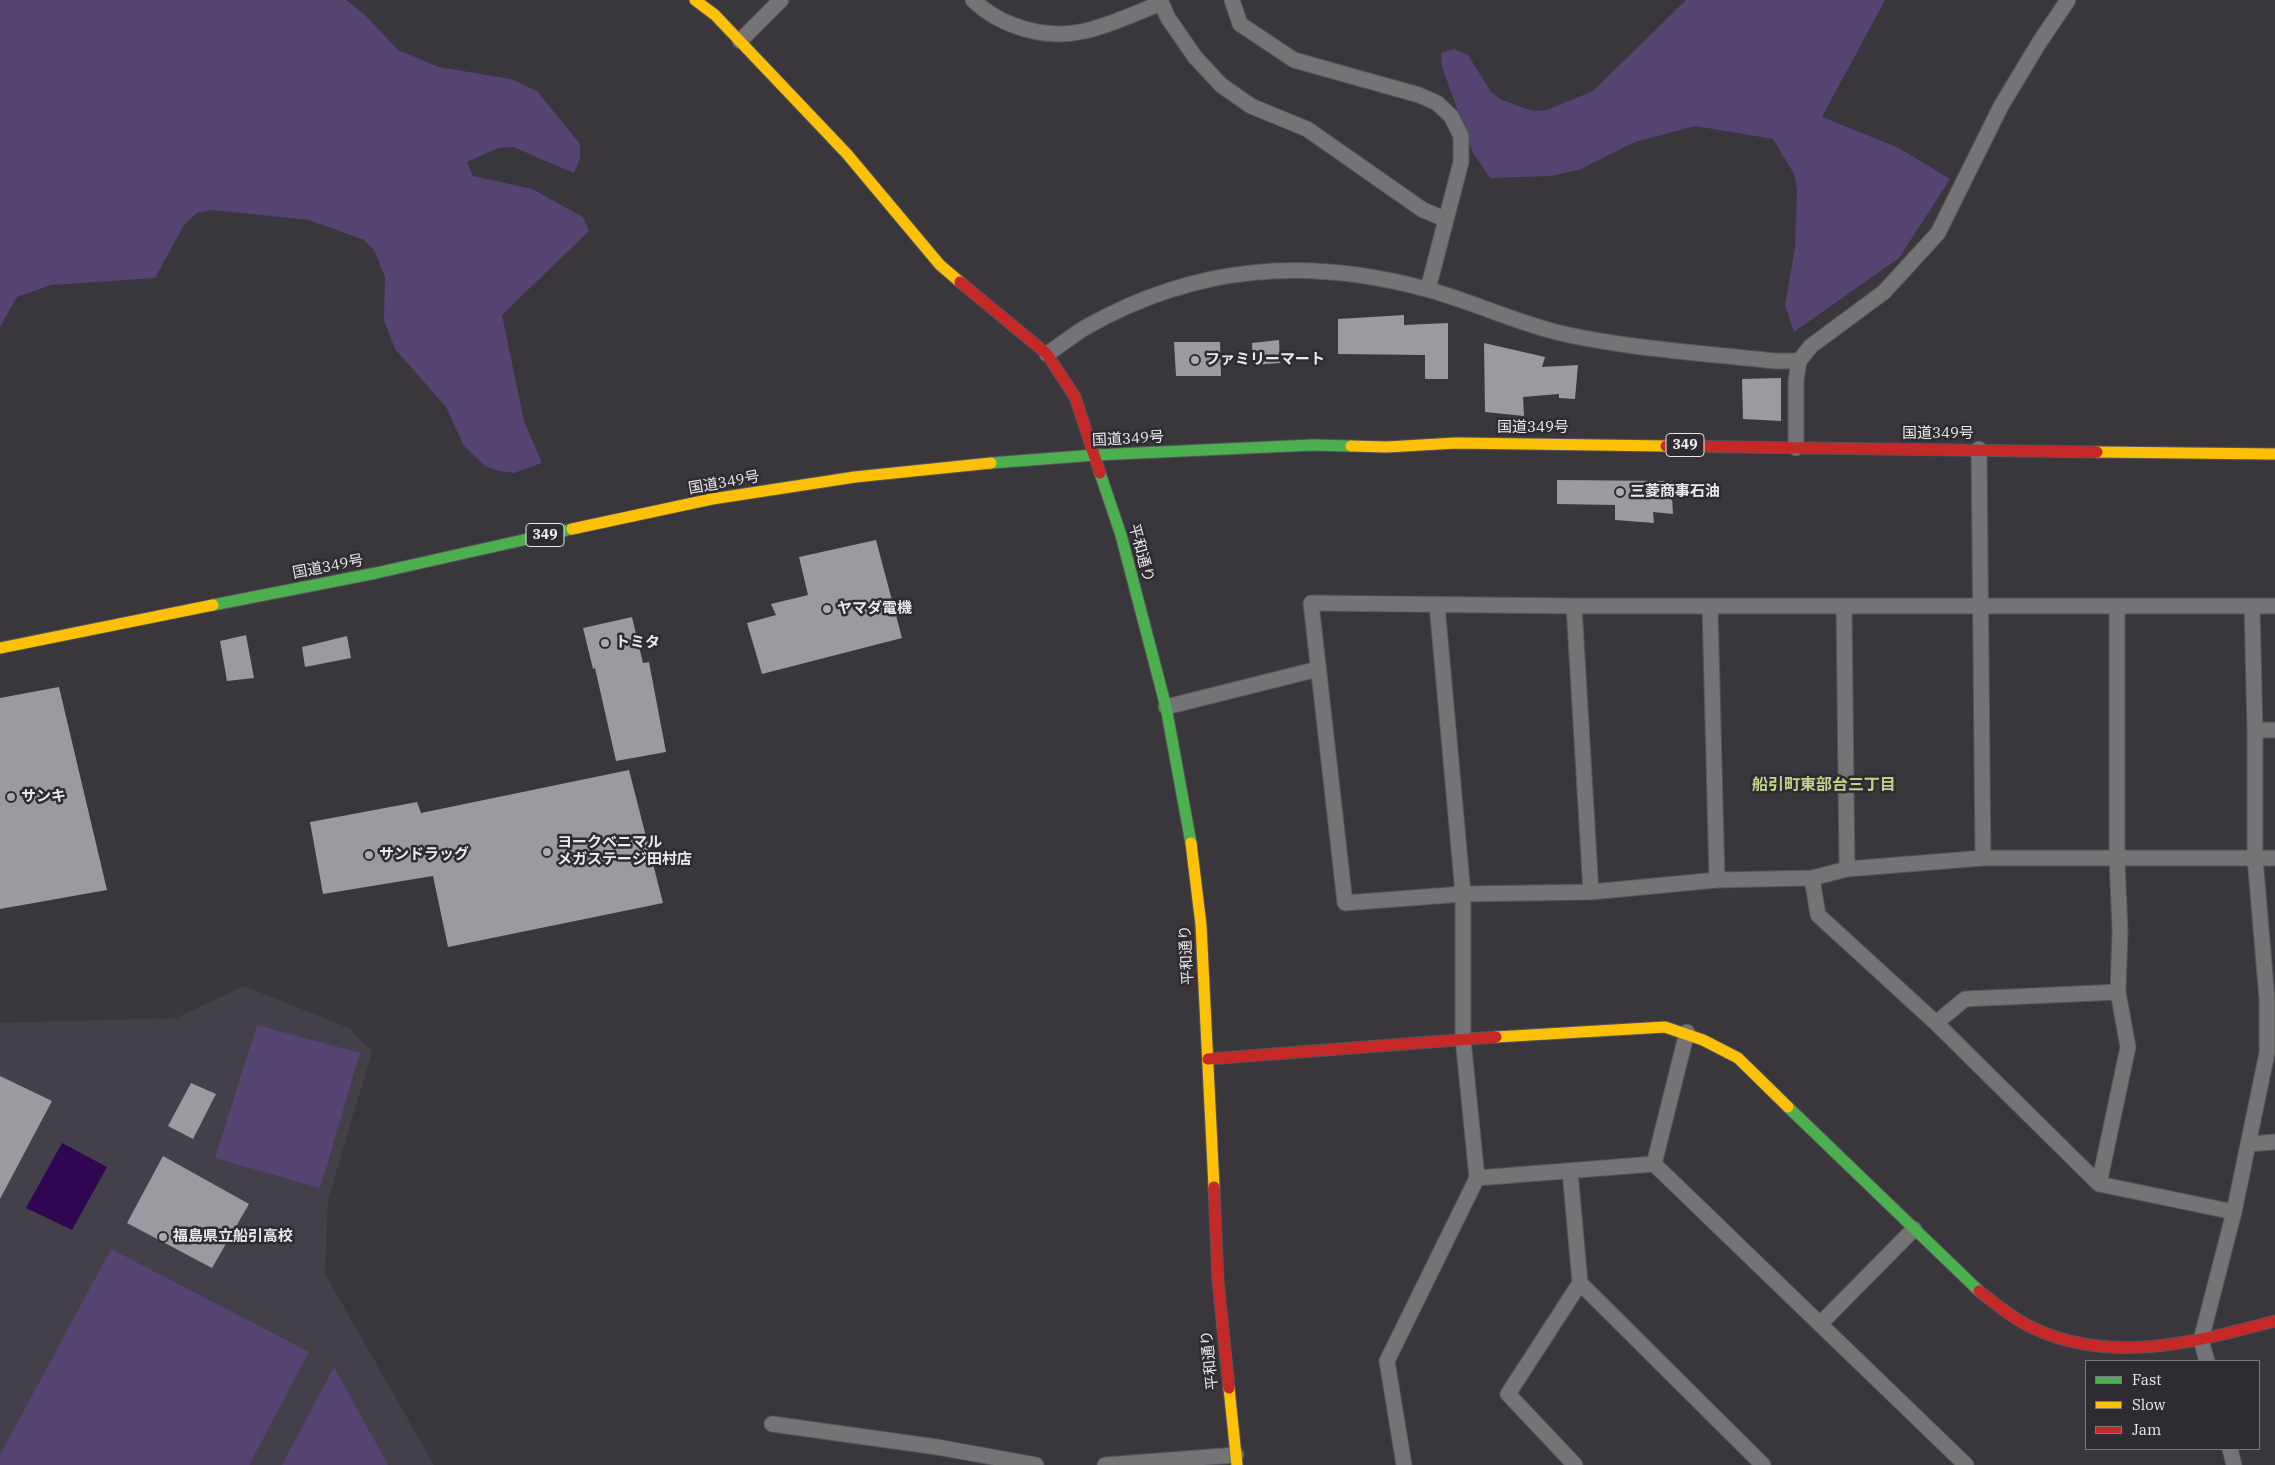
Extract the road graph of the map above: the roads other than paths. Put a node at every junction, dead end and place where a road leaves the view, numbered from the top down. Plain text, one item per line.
1 (695, 0) edge
2 (781, 0) edge
3 (973, 0) edge
4 (1232, 0) edge
5 (2068, 0) edge
6 (1160, 1) edge
7 (740, 41) junction
8 (1445, 218) junction
9 (1428, 289) junction
10 (1047, 354) junction
11 (1799, 361) junction
12 (1796, 448) junction
13 (1979, 449) junction
14 (2275, 454) edge
15 (1095, 455) junction
16 (1437, 605) junction
17 (1982, 605) junction
18 (1574, 606) junction
19 (1710, 606) junction
20 (1844, 606) junction
21 (2252, 606) junction
22 (2275, 606) edge
23 (2117, 607) junction
24 (0, 648) edge
25 (1318, 669) junction
26 (1166, 707) junction
27 (2255, 730) junction
28 (2275, 730) edge
29 (1983, 858) junction
30 (2255, 858) junction
31 (2275, 858) edge
32 (2117, 859) junction
33 (1847, 868) junction
34 (1812, 878) junction
35 (1717, 880) junction
36 (1591, 892) junction
37 (1464, 894) junction
38 (2118, 992) junction
39 (2271, 998) edge
40 (1936, 1023) junction
41 (1687, 1032) junction
42 (1462, 1039) junction
43 (1208, 1059) junction
44 (2275, 1142) edge
45 (2249, 1144) junction
46 (1654, 1164) junction
47 (1570, 1171) junction
48 (1477, 1178) junction
49 (2099, 1184) junction
50 (2234, 1212) junction
51 (1914, 1229) junction
52 (1580, 1283) junction
53 (2275, 1321) edge
54 (1820, 1324) junction
55 (2201, 1340) junction
56 (2207, 1360) edge
57 (772, 1424) dead end
58 (2230, 1450) edge
59 (1236, 1460) edge
60 (1036, 1465) edge
61 (1105, 1465) edge
62 (1404, 1465) edge
63 (1575, 1465) edge
64 (1763, 1465) edge
65 (1966, 1465) edge
66 (2234, 1465) edge

1 - 7 main road, 平和通り
2 - 7 street
3 - 6 street
4 - 8 street
5 - 11 street
6 - 8 street
7 - 10 main road, 平和通り
8 - 9 street
9 - 10 street
9 - 11 street
10 - 15 main road, 平和通り
11 - 12 street
12 - 13 main road, 国道349号 / 349
12 - 15 main road, 国道349号 / 349
13 - 14 main road, 国道349号 / 349
13 - 17 street
15 - 24 main road, 国道349号 / 349
15 - 26 main road, 平和通り
16 - 18 street
16 - 25 street
16 - 37 street
17 - 20 street
17 - 23 street
17 - 29 street
18 - 19 street
18 - 36 street
19 - 20 street
19 - 35 street
20 - 33 street
21 - 22 street
21 - 23 street
21 - 27 street
23 - 32 street
25 - 26 street
25 - 37 street
26 - 43 main road, 平和通り
27 - 28 street
27 - 30 street
29 - 32 street
29 - 33 street
30 - 31 street
30 - 32 street
30 - 39 street
32 - 38 street
33 - 34 street
34 - 35 street
34 - 40 street
35 - 36 street
36 - 37 street
37 - 42 street
38 - 40 street
38 - 49 street
39 - 45 street
40 - 49 street
41 - 42 main road
41 - 46 street
41 - 51 main road
42 - 43 main road
42 - 48 street
43 - 59 main road, 平和通り
44 - 45 street
45 - 50 street
46 - 47 street
46 - 54 street
47 - 48 street
47 - 52 street
48 - 62 street
49 - 50 street
50 - 55 street
51 - 54 street
51 - 55 main road
52 - 63 street
52 - 64 street
53 - 55 main road
54 - 65 street
55 - 56 street
57 - 60 street
58 - 66 street
59 - 61 street

